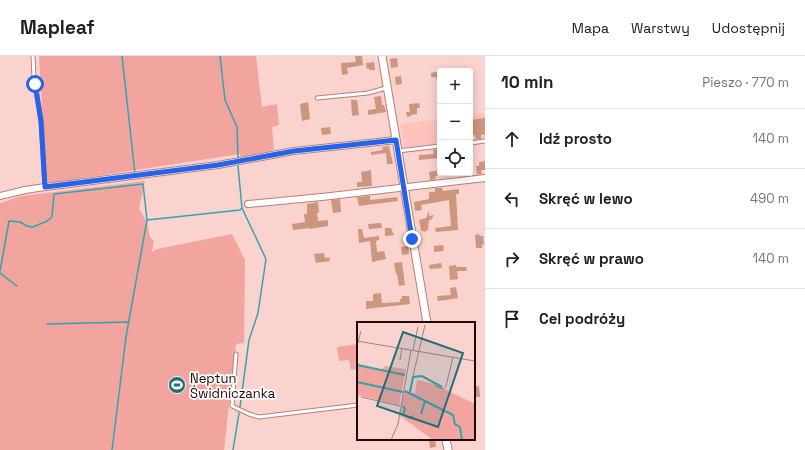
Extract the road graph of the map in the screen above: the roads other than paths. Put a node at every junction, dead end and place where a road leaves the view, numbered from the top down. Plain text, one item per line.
1 (33, 56) edge
2 (382, 56) edge
3 (387, 88) junction
4 (317, 98) dead end
5 (396, 140) junction
6 (485, 141) edge
7 (473, 143) edge
8 (437, 146) edge
9 (398, 151) junction
10 (485, 178) edge
11 (404, 186) junction
12 (45, 187) junction
13 (0, 196) edge
14 (248, 204) dead end
15 (427, 322) edge
16 (236, 354) dead end
17 (357, 406) edge
18 (446, 440) edge
19 (448, 450) edge

1 - 12 lane
2 - 3 street
3 - 4 lane
3 - 5 street
5 - 9 street
5 - 12 street
6 - 7 lane
8 - 9 lane
9 - 11 street
10 - 11 street
11 - 14 street
11 - 15 street
12 - 13 street
16 - 17 lane
18 - 19 street

